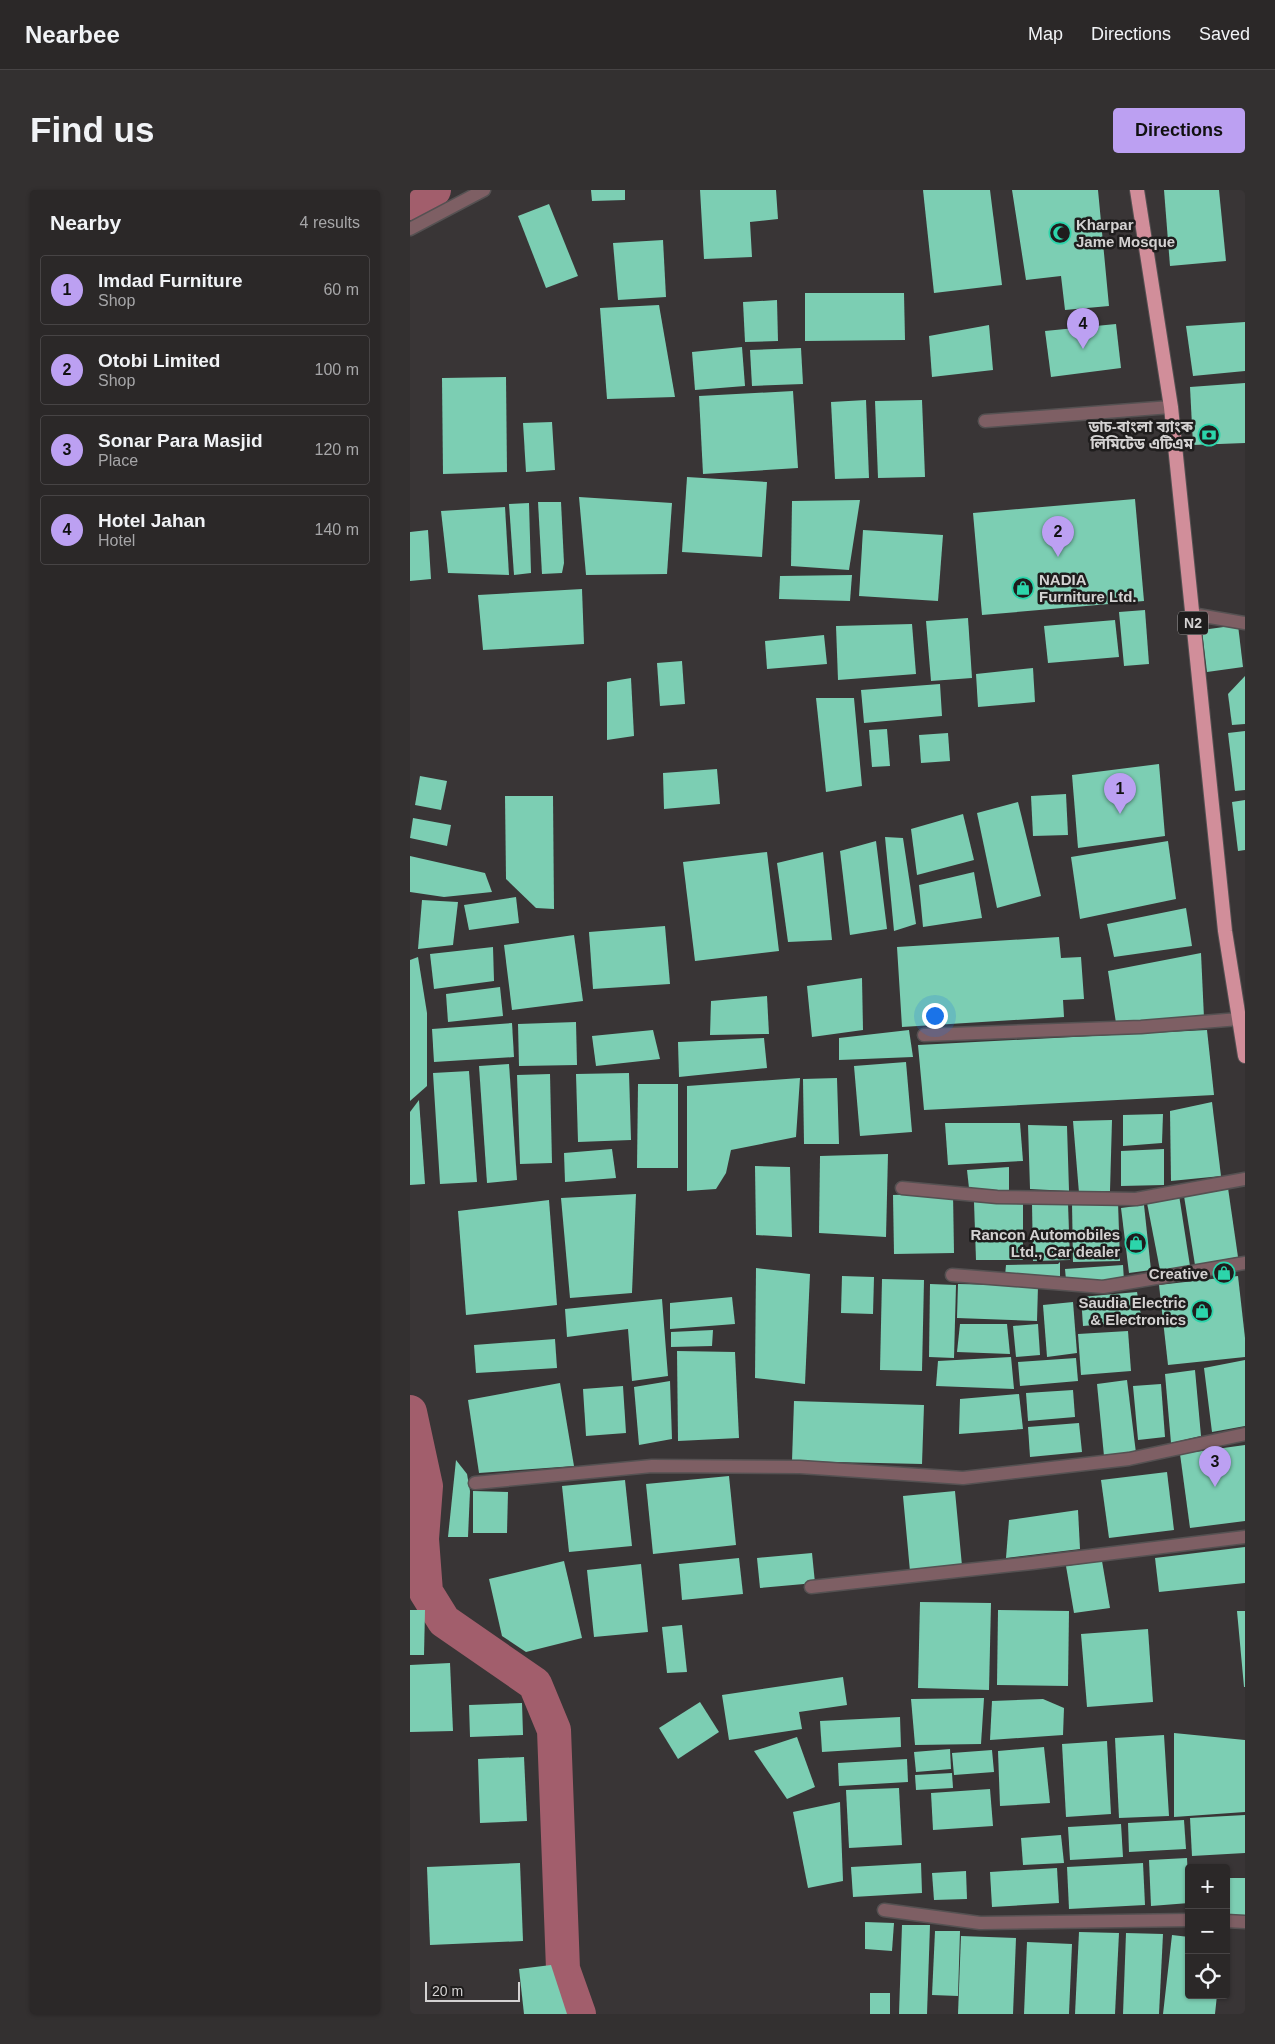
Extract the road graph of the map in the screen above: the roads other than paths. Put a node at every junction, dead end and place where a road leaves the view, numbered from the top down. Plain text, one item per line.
1 (484, 190) edge
2 (1137, 190) edge
3 (410, 228) edge
4 (1171, 407) junction
5 (985, 421) dead end
6 (1192, 614) junction
7 (1245, 623) edge
8 (1239, 1019) junction
9 (924, 1035) dead end
10 (1245, 1056) edge
11 (1245, 1179) edge
12 (902, 1188) dead end
13 (1245, 1263) edge
14 (952, 1275) dead end
15 (1245, 1434) edge
16 (475, 1483) dead end
17 (1245, 1537) edge
18 (811, 1588) dead end
19 (884, 1910) dead end
20 (1185, 1920) edge
21 (1230, 1921) edge
22 (1245, 1922) edge

1 - 3 street
2 - 4 highway, N2
4 - 5 street
4 - 6 highway, N2
6 - 7 street
6 - 8 highway, N2
8 - 9 street
8 - 10 highway, N2
11 - 12 street
13 - 14 street
15 - 16 street
17 - 18 street
19 - 20 street
21 - 22 street

